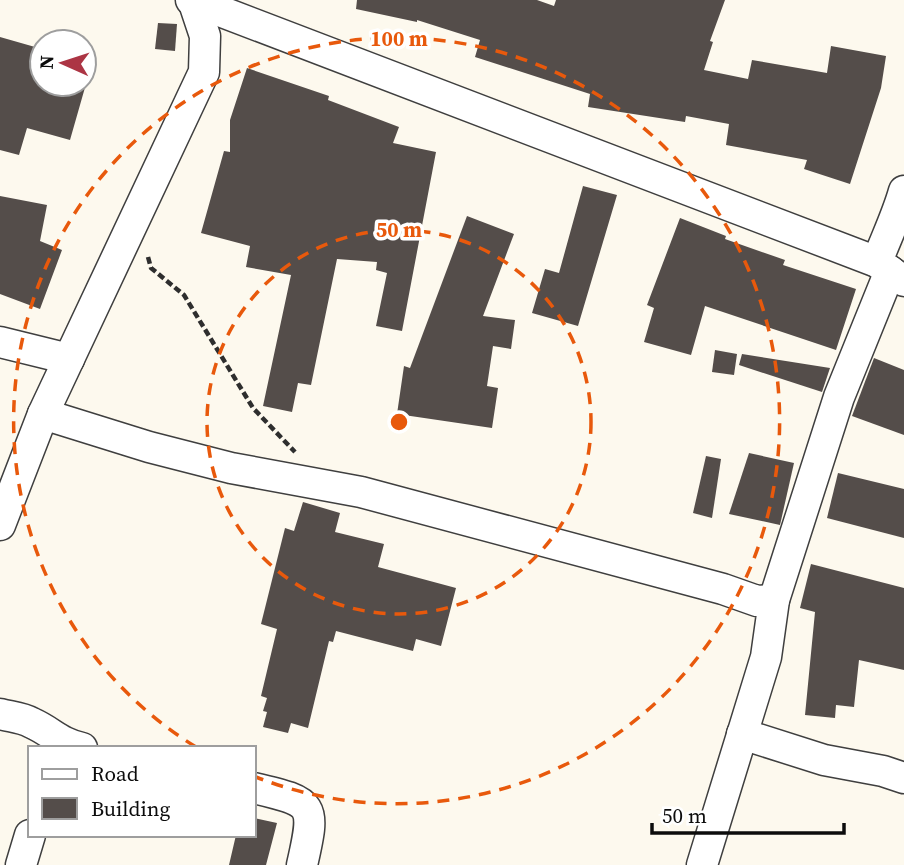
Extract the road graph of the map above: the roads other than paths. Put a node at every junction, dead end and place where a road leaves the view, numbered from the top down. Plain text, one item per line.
1 (192, 0) edge
2 (904, 191) edge
3 (890, 271) edge
4 (0, 342) edge
5 (69, 359) junction
6 (43, 414) junction
7 (0, 525) edge
8 (774, 600) junction
9 (0, 714) edge
10 (742, 734) junction
11 (70, 746) edge
12 (904, 778) edge
13 (256, 788) edge
14 (29, 837) edge
15 (21, 865) edge
16 (302, 865) edge
17 (702, 865) edge

1 - 3 street
1 - 5 street
2 - 3 street
3 - 8 street
4 - 5 street
5 - 6 street
6 - 7 street
6 - 8 street
8 - 10 street
9 - 11 street
10 - 12 street
10 - 17 street
13 - 16 street
14 - 15 street

